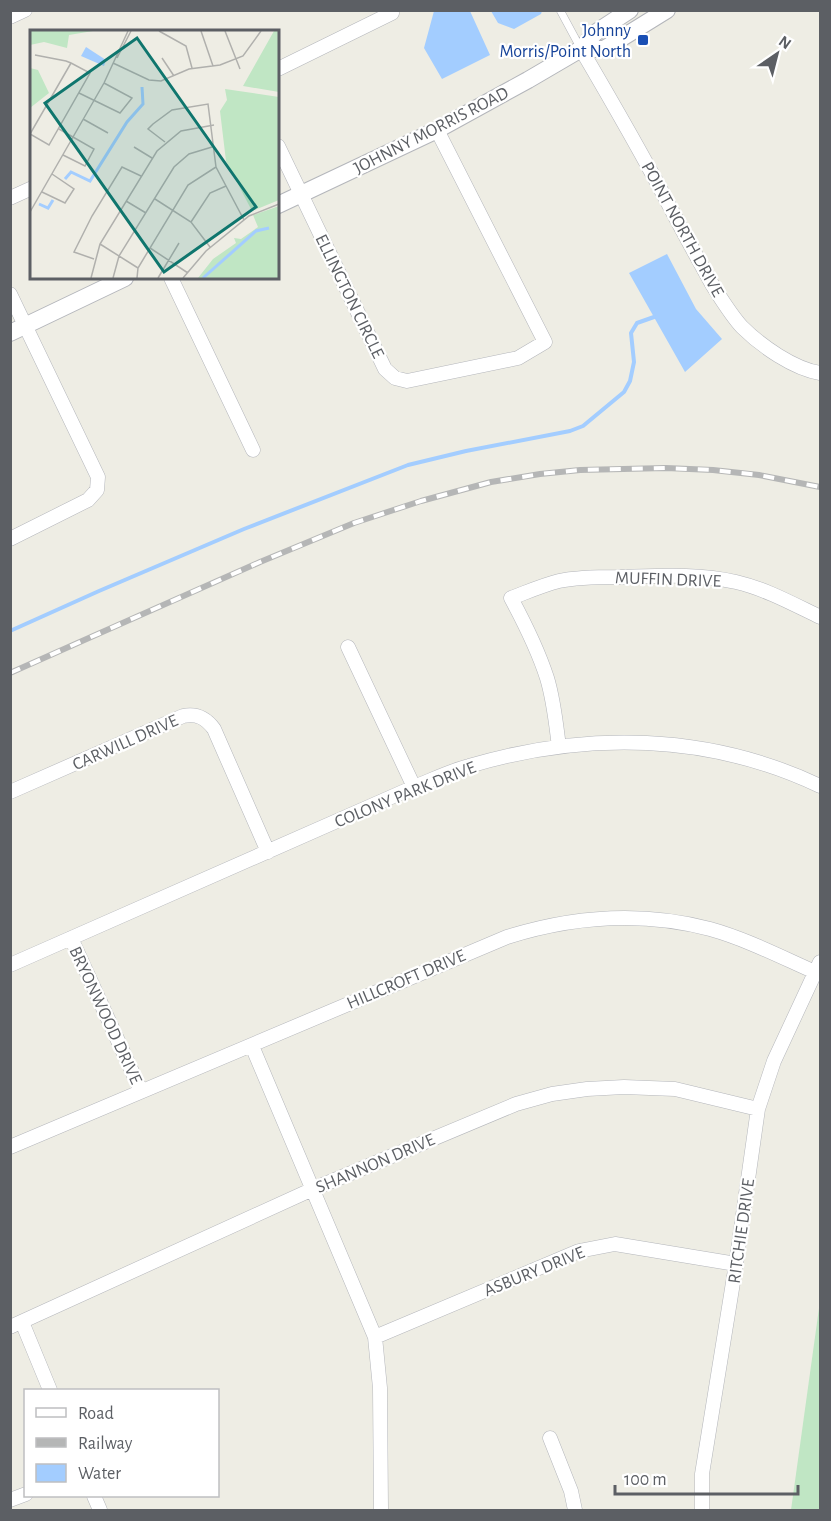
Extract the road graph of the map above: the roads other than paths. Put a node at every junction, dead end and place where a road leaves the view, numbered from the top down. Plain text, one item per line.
1 (25, 10) edge
2 (560, 10) edge
3 (630, 10) edge
4 (667, 10) edge
5 (391, 12) edge
6 (10, 17) edge
7 (581, 49) junction
8 (279, 68) edge
9 (437, 130) junction
10 (279, 148) edge
11 (30, 189) edge
12 (301, 194) junction
13 (10, 198) edge
14 (279, 205) edge
15 (123, 279) edge
16 (171, 279) edge
17 (10, 294) edge
18 (18, 329) edge
19 (820, 373) edge
20 (253, 450) dead end
21 (10, 539) edge
22 (820, 617) edge
23 (348, 647) dead end
24 (559, 747) junction
25 (820, 786) edge
26 (414, 787) junction
27 (10, 792) edge
28 (268, 852) junction
29 (71, 938) junction
30 (10, 965) edge
31 (818, 967) edge
32 (252, 1046) junction
33 (141, 1091) junction
34 (758, 1109) junction
35 (10, 1147) edge
36 (313, 1189) junction
37 (736, 1264) junction
38 (16, 1324) edge
39 (375, 1337) junction
40 (49, 1389) edge
41 (550, 1438) dead end
42 (381, 1510) edge
43 (575, 1510) edge
44 (702, 1510) edge

1 - 6 street
2 - 7 lane
3 - 7 street, JOHNNY MORRIS ROAD
4 - 7 street, JOHNNY MORRIS ROAD
5 - 8 street
7 - 9 street, JOHNNY MORRIS ROAD
7 - 19 street, POINT NORTH DRIVE
9 - 12 street, JOHNNY MORRIS ROAD
9 - 12 street, ELLINGTON CIRCLE
10 - 12 street, ELLINGTON CIRCLE
11 - 13 street
12 - 14 street, JOHNNY MORRIS ROAD
15 - 18 street
16 - 20 street
17 - 18 street
18 - 21 street
22 - 24 street, MUFFIN DRIVE
23 - 26 street
24 - 25 street, COLONY PARK DRIVE
24 - 26 street, COLONY PARK DRIVE
26 - 28 street, COLONY PARK DRIVE
27 - 28 street, CARWILL DRIVE
28 - 29 street, COLONY PARK DRIVE
29 - 30 street, COLONY PARK DRIVE
29 - 33 street, BRYONWOOD DRIVE
31 - 32 street, HILLCROFT DRIVE
31 - 34 street, RITCHIE DRIVE
32 - 33 street, HILLCROFT DRIVE
32 - 36 street
33 - 35 street, HILLCROFT DRIVE
34 - 36 street, SHANNON DRIVE
34 - 37 street, RITCHIE DRIVE
36 - 38 street, SHANNON DRIVE
36 - 39 street
37 - 39 street, ASBURY DRIVE
37 - 44 street, RITCHIE DRIVE
38 - 40 street
39 - 42 street
41 - 43 street

